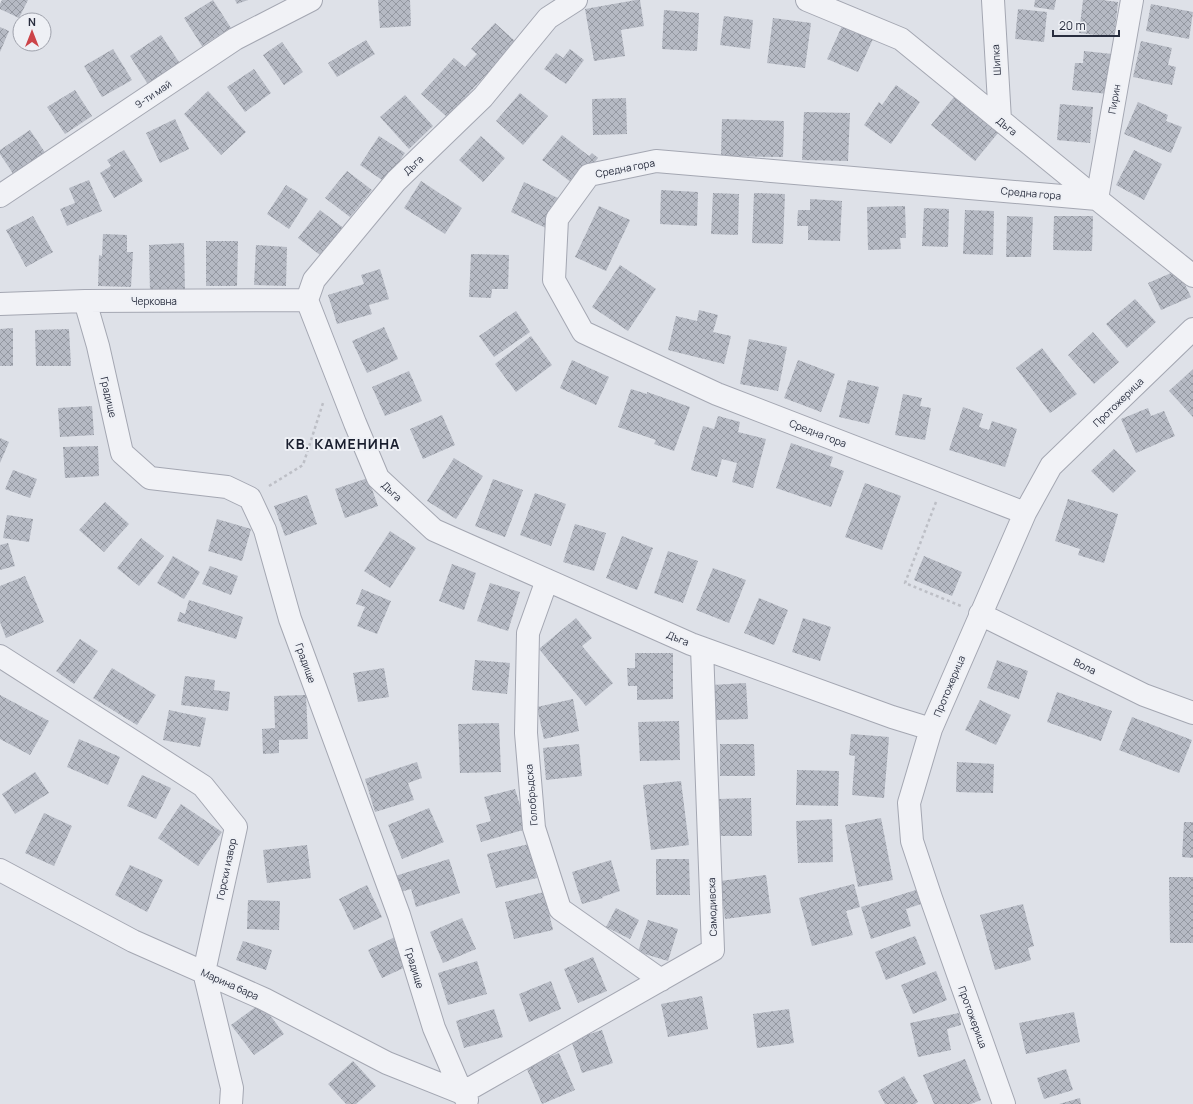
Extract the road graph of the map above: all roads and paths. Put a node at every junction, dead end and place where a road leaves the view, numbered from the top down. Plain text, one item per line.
1 (311, 0) edge
2 (576, 0) edge
3 (807, 0) edge
4 (992, 0) edge
5 (1132, 0) edge
6 (1000, 120) junction
7 (0, 196) edge
8 (1097, 199) junction
9 (1193, 276) edge
10 (307, 300) junction
11 (85, 301) junction
12 (0, 304) edge
13 (1193, 329) edge
14 (334, 368) junction
15 (944, 482) junction
16 (250, 498) junction
17 (1024, 513) junction
18 (547, 580) junction
19 (980, 614) junction
20 (702, 648) junction
21 (0, 656) edge
22 (1193, 713) edge
23 (931, 729) junction
24 (0, 870) edge
25 (204, 972) junction
26 (661, 980) junction
27 (466, 1098) edge
28 (231, 1104) edge
29 (1004, 1104) edge

1 - 7 street, 9-ти май
2 - 10 street, Дъга
3 - 6 street, Дъга
4 - 6 street, Шипка
5 - 8 street, Пирин
6 - 8 street, Дъга
8 - 9 street, Дъга
8 - 15 street, Средна гора
10 - 11 street, Черковна
10 - 14 street, Дъга
11 - 12 street, Черковна
11 - 16 street, Градище
13 - 17 street, Протожерица
14 - 16 path
14 - 18 street, Дъга
15 - 17 street, Средна гора
15 - 19 path
16 - 27 street, Градище
17 - 19 street, Протожерица
18 - 20 street, Дъга
18 - 26 street, Голобръдска
19 - 22 street, Вола
19 - 23 street, Протожерица
20 - 23 street, Дъга
20 - 26 street, Самодивска
21 - 25 street, Горски извор
23 - 29 street, Протожерица
24 - 25 street, Марина бара
25 - 27 street, Марина бара
25 - 28 street, Горски извор
26 - 27 street, Самодивска

